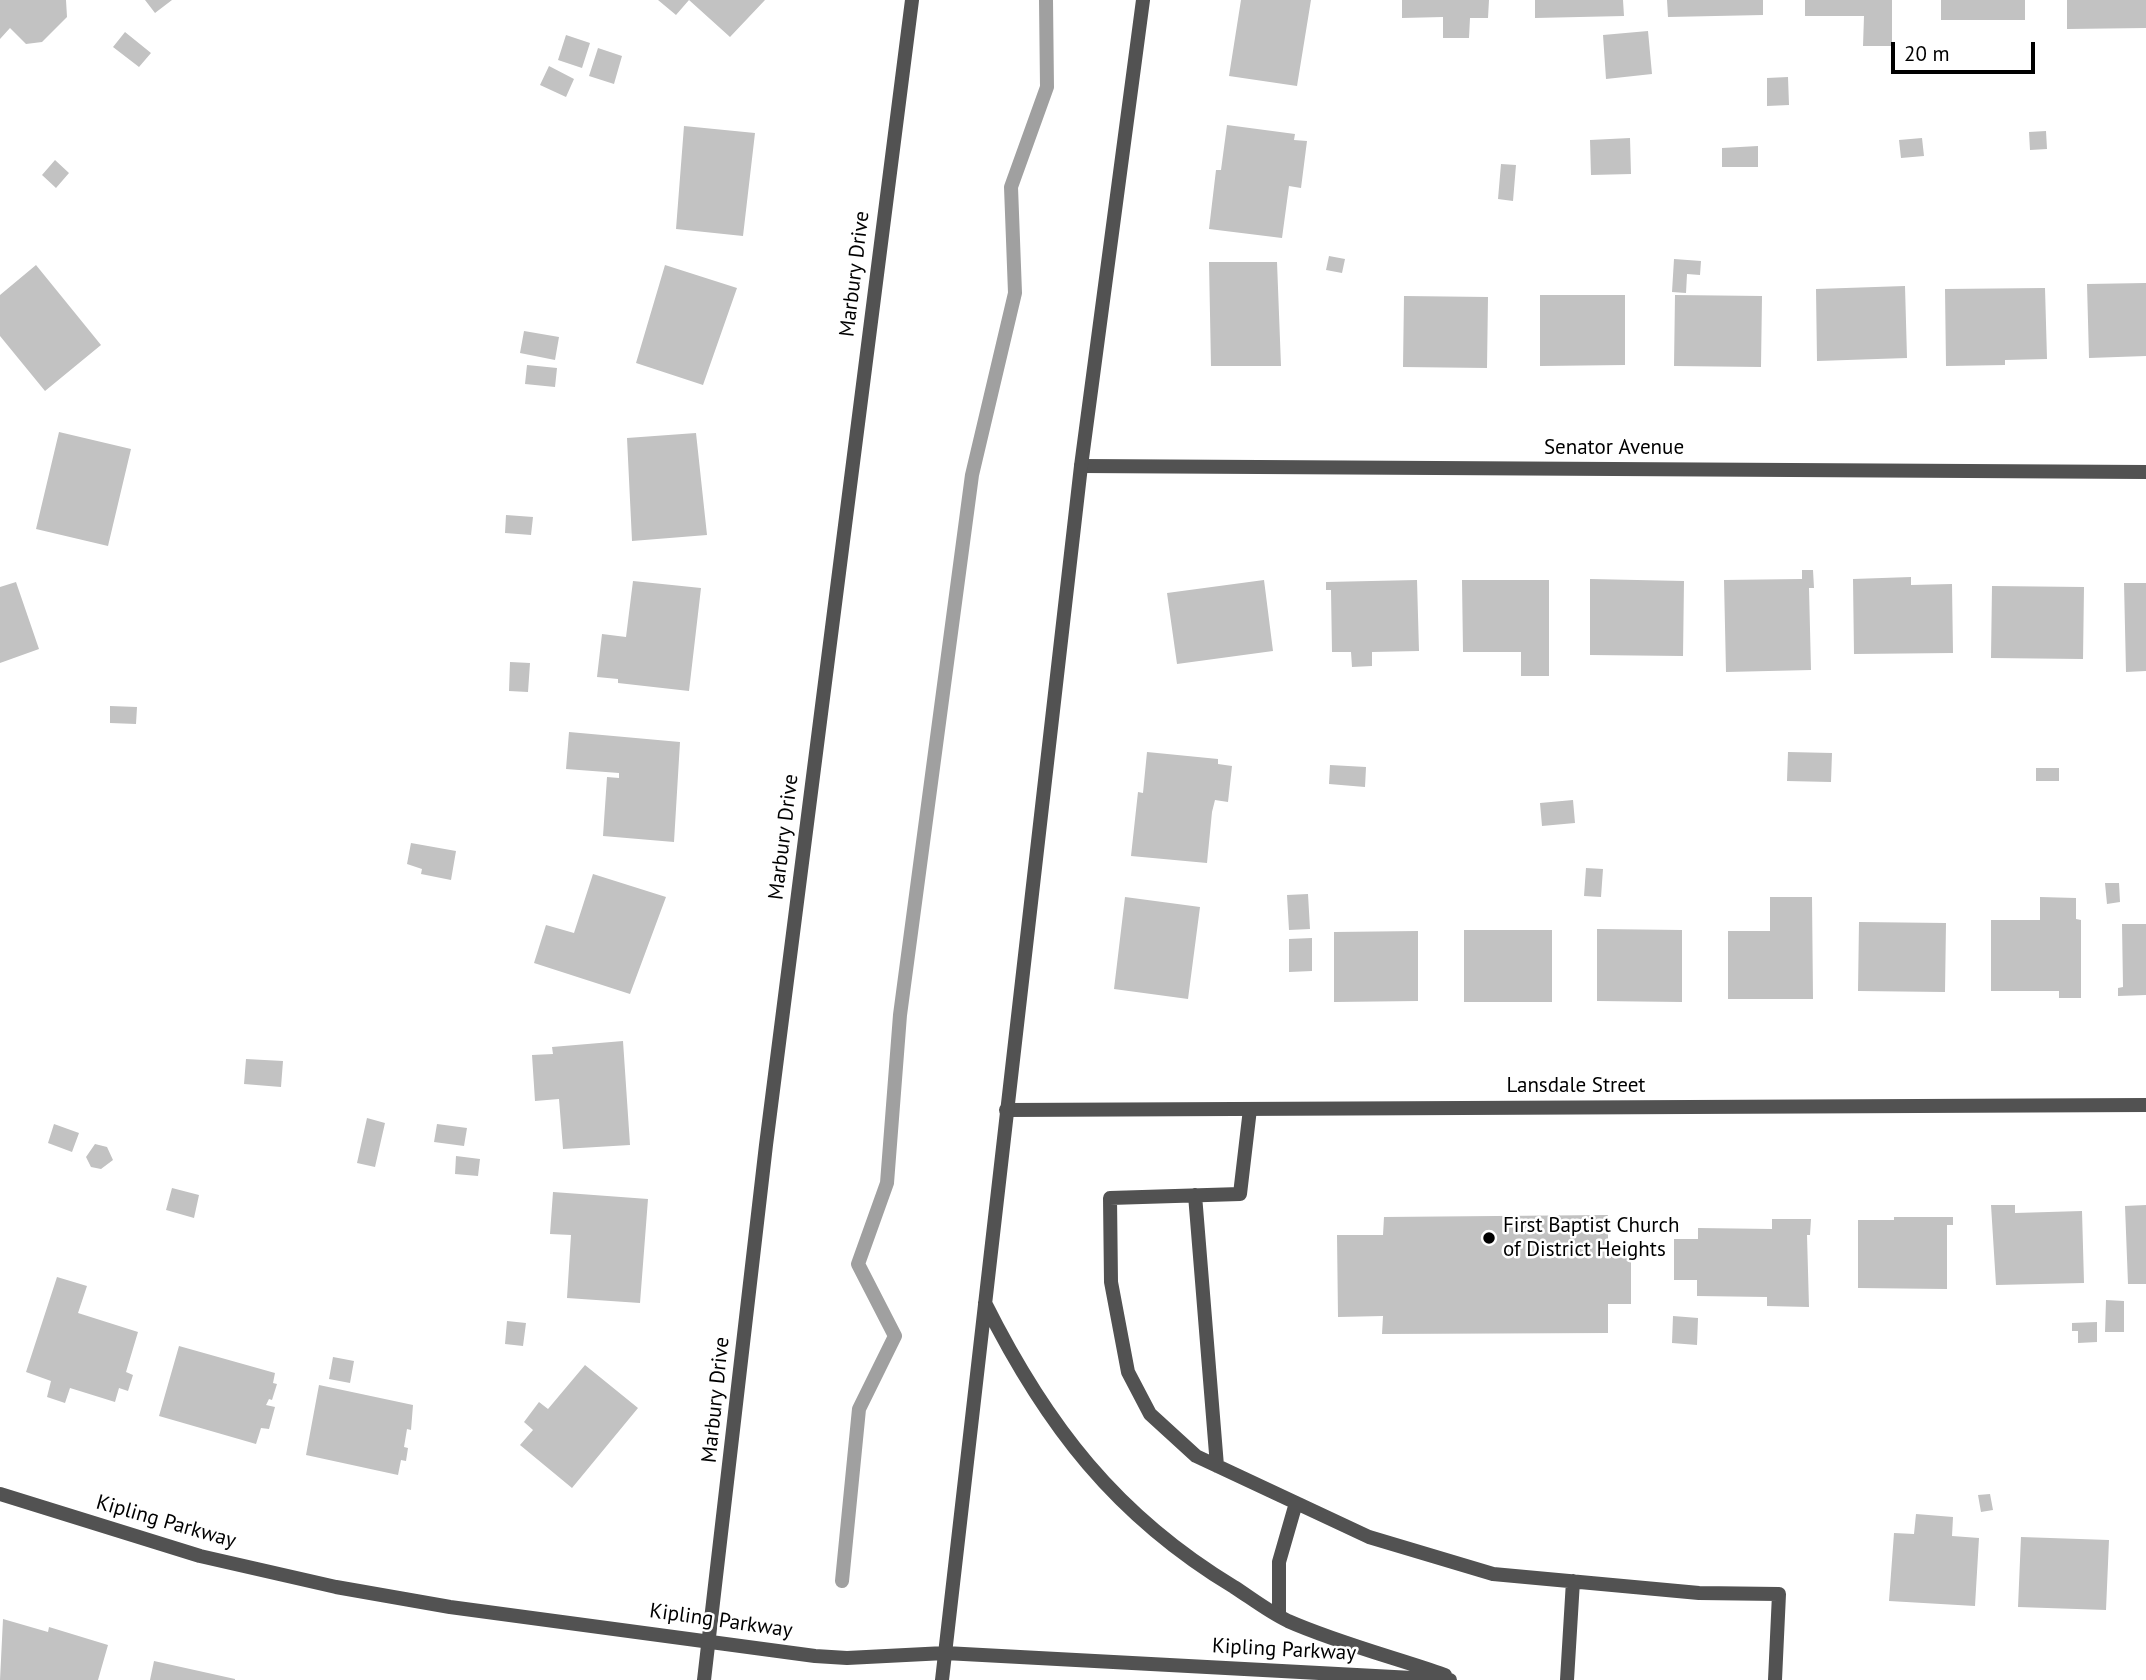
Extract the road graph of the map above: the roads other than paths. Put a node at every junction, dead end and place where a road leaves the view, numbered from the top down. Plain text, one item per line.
1 (912, 0) edge
2 (1143, 0) edge
3 (1081, 467) junction
4 (2146, 471) edge
5 (2146, 1105) edge
6 (1250, 1109) junction
7 (1006, 1110) junction
8 (1195, 1195) junction
9 (984, 1302) junction
10 (1217, 1466) junction
11 (0, 1494) edge
12 (1296, 1503) junction
13 (1573, 1581) junction
14 (1279, 1615) junction
15 (710, 1639) junction
16 (945, 1653) junction
17 (704, 1680) edge
18 (942, 1680) edge
19 (1450, 1680) edge
20 (1459, 1680) edge
21 (1567, 1680) edge
22 (1775, 1680) edge

1 - 15 street, Marbury Drive
2 - 3 street
3 - 4 street, Senator Avenue
3 - 7 street
5 - 6 street, Lansdale Street
6 - 7 street, Lansdale Street
6 - 8 street
7 - 9 street
8 - 10 street
8 - 10 street
9 - 14 street
9 - 16 street
10 - 12 street
11 - 15 street, Kipling Parkway
12 - 13 street
12 - 14 street
13 - 21 street
13 - 22 street
14 - 20 street
15 - 16 street, Kipling Parkway
15 - 17 street, Marbury Drive
16 - 18 street
16 - 19 street, Kipling Parkway

